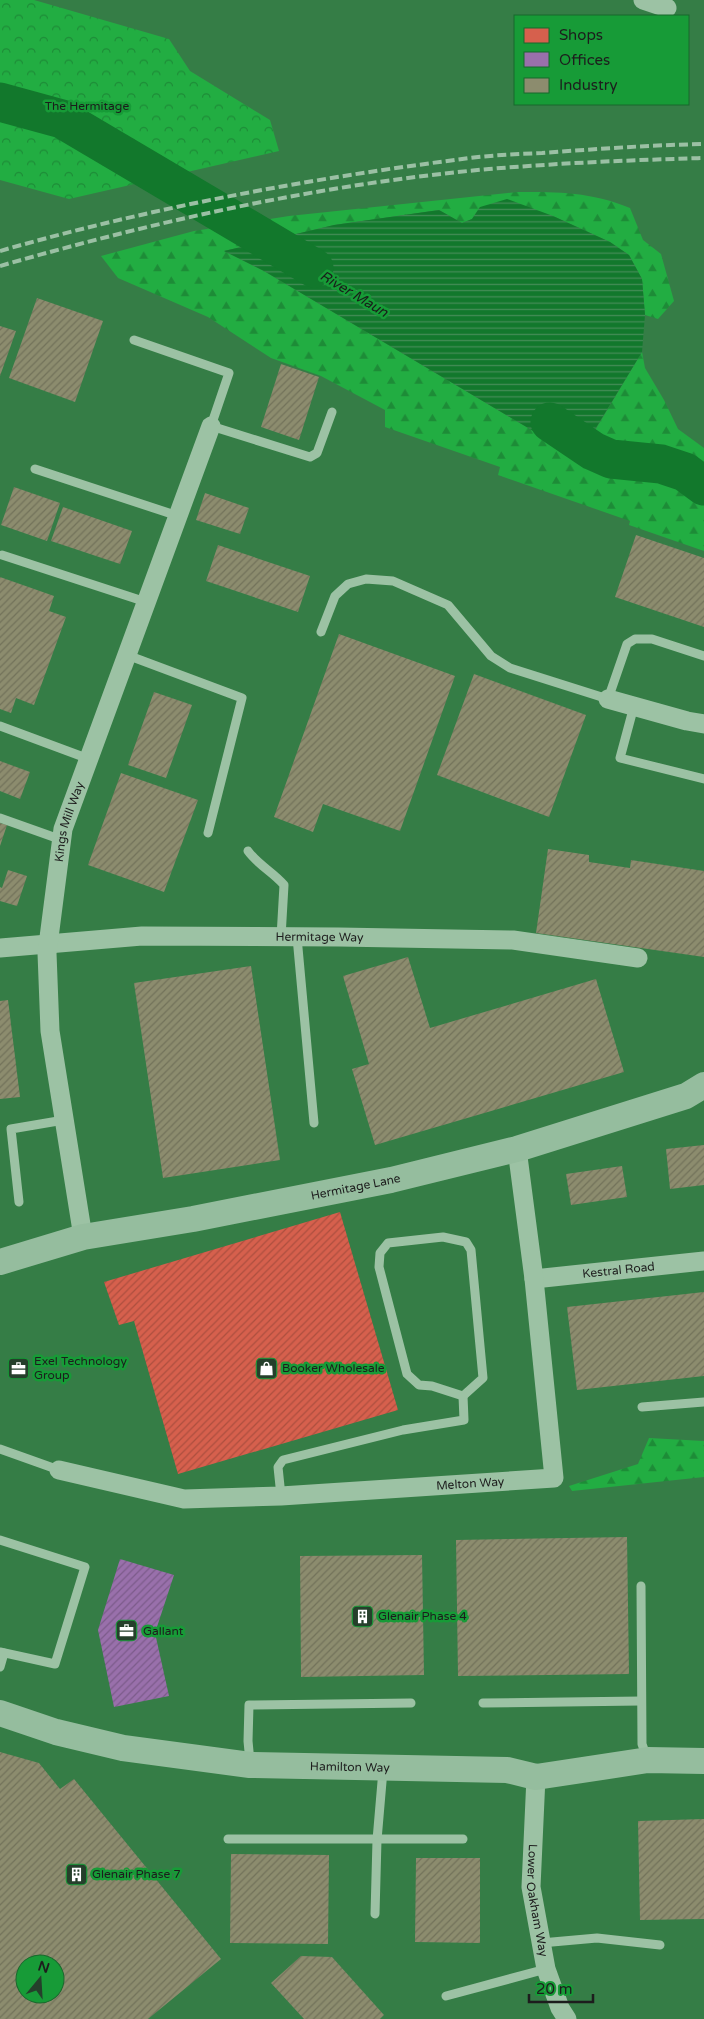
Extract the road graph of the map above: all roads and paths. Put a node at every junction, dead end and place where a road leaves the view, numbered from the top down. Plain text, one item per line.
1 (643, 0) edge
2 (667, 8) dead end
3 (134, 340) dead end
4 (332, 412) dead end
5 (211, 426) junction
6 (35, 469) dead end
7 (178, 516) junction
8 (2, 555) dead end
9 (146, 602) junction
10 (321, 632) dead end
11 (127, 655) junction
12 (704, 656) edge
13 (608, 698) junction
14 (634, 706) junction
15 (704, 724) edge
16 (0, 726) edge
17 (89, 759) junction
18 (704, 779) edge
19 (0, 818) edge
20 (208, 834) dead end
21 (62, 840) junction
22 (248, 851) dead end
23 (289, 937) junction
24 (48, 944) junction
25 (0, 948) edge
26 (638, 958) dead end
27 (704, 1084) edge
28 (64, 1120) junction
29 (314, 1124) dead end
30 (517, 1149) junction
31 (19, 1202) dead end
32 (83, 1237) junction
33 (704, 1261) edge
34 (0, 1262) edge
35 (534, 1279) junction
36 (463, 1396) junction
37 (704, 1402) edge
38 (642, 1407) dead end
39 (0, 1449) edge
40 (59, 1470) joint
41 (281, 1496) junction
42 (0, 1540) edge
43 (642, 1586) dead end
44 (2, 1652) edge
45 (0, 1666) edge
46 (641, 1702) junction
47 (411, 1703) dead end
48 (484, 1703) dead end
49 (0, 1713) edge
50 (648, 1760) junction
51 (704, 1761) edge
52 (250, 1765) junction
53 (383, 1767) junction
54 (536, 1777) junction
55 (228, 1838) dead end
56 (463, 1839) dead end
57 (377, 1840) junction
58 (375, 1914) dead end
59 (541, 1943) junction
60 (660, 1945) dead end
61 (546, 1969) junction
62 (446, 1996) dead end
63 (567, 2019) edge

1 - 2 street
3 - 5 lane
4 - 5 lane
5 - 7 street, Kings Mill Way
6 - 7 lane
7 - 9 street, Kings Mill Way
8 - 9 lane
9 - 11 street, Kings Mill Way
10 - 13 lane
11 - 17 street, Kings Mill Way
11 - 20 lane
12 - 13 lane
13 - 14 street
14 - 15 street
14 - 18 lane
16 - 17 lane
17 - 21 street, Kings Mill Way
19 - 21 lane
21 - 24 street, Kings Mill Way
22 - 23 lane
23 - 24 street, Hermitage Way
23 - 26 street, Hermitage Way
23 - 29 lane
24 - 25 street, Hermitage Way
24 - 28 street, Kings Mill Way
27 - 30 street, Hermitage Lane
28 - 31 lane
28 - 32 street, Kings Mill Way
30 - 32 street, Hermitage Lane
30 - 35 street, Melton Way
32 - 34 street, Hermitage Lane
33 - 35 street, Kestral Road
35 - 41 street, Melton Way
36 - 36 lane
36 - 41 lane
37 - 38 lane
39 - 40 lane
40 - 41 street, Melton Way
42 - 44 lane
43 - 46 lane
44 - 45 lane
46 - 48 lane
46 - 50 lane
47 - 52 lane
49 - 52 street, Hamilton Way
50 - 51 street, Hamilton Way
50 - 54 street, Hamilton Way
52 - 53 street, Hamilton Way
53 - 54 street, Hamilton Way
53 - 57 lane
54 - 59 street, Lower Oakham Way
55 - 57 lane
56 - 57 lane
57 - 58 lane
59 - 60 lane
59 - 61 street, Lower Oakham Way
61 - 62 lane
61 - 63 street, Lower Oakham Way

